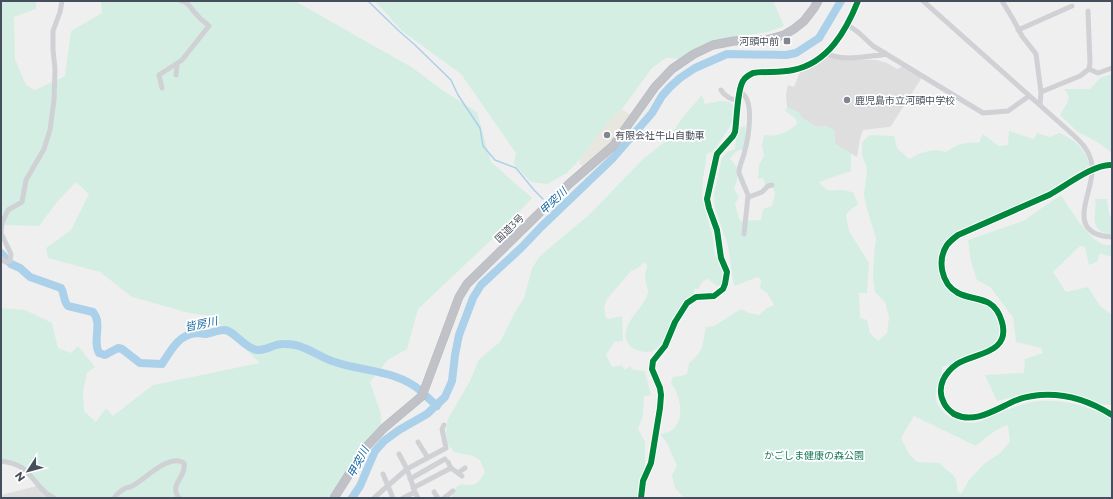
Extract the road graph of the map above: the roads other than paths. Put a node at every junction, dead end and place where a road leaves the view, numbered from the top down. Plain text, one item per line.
1 (62, 1) edge
2 (181, 1) edge
3 (818, 1) edge
4 (858, 1) edge
5 (923, 1) edge
6 (1002, 1) edge
7 (1072, 6) dead end
8 (1088, 11) dead end
9 (848, 25) junction
10 (1018, 30) junction
11 (826, 53) junction
12 (885, 53) junction
13 (177, 65) junction
14 (1112, 68) edge
15 (1089, 69) junction
16 (176, 75) dead end
17 (162, 88) dead end
18 (721, 90) dead end
19 (740, 92) junction
20 (1041, 92) junction
21 (1028, 96) junction
22 (739, 101) junction
23 (1040, 105) junction
24 (1112, 165) edge
25 (772, 185) dead end
26 (748, 196) junction
27 (744, 234) dead end
28 (1112, 237) edge
29 (1, 258) edge
30 (1112, 415) edge
31 (444, 426) dead end
32 (418, 442) dead end
33 (400, 454) dead end
34 (428, 458) junction
35 (1, 460) edge
36 (451, 468) junction
37 (465, 468) dead end
38 (407, 470) junction
39 (383, 474) dead end
40 (410, 479) junction
41 (388, 486) junction
42 (414, 490) junction
43 (453, 491) dead end
44 (434, 492) dead end
45 (54, 498) edge
46 (114, 498) edge
47 (179, 498) edge
48 (334, 498) edge
49 (374, 498) edge
50 (393, 498) edge
51 (403, 498) edge
52 (418, 498) edge
53 (438, 498) edge
54 (444, 498) edge
55 (641, 498) edge

1 - 29 street
2 - 13 street
3 - 48 highway, 国道3号
4 - 9 street
5 - 21 street
6 - 10 street
7 - 10 street
8 - 15 street
9 - 11 street
9 - 12 street
10 - 20 street
11 - 12 street
11 - 19 street
12 - 21 street
13 - 16 street
13 - 17 street
14 - 15 street
15 - 20 street
18 - 22 street
19 - 22 street
19 - 26 street
20 - 23 street
21 - 23 street
22 - 55 street
23 - 28 street
24 - 30 street, bridge
25 - 26 street
26 - 27 street
31 - 34 street
32 - 34 street
33 - 38 street
34 - 38 street
35 - 45 street
36 - 37 street
36 - 40 street
36 - 42 street
38 - 40 street
38 - 41 street
39 - 41 street
40 - 42 street
41 - 49 street
41 - 50 street
42 - 51 street
42 - 52 street
43 - 54 street
44 - 53 street
46 - 47 street

